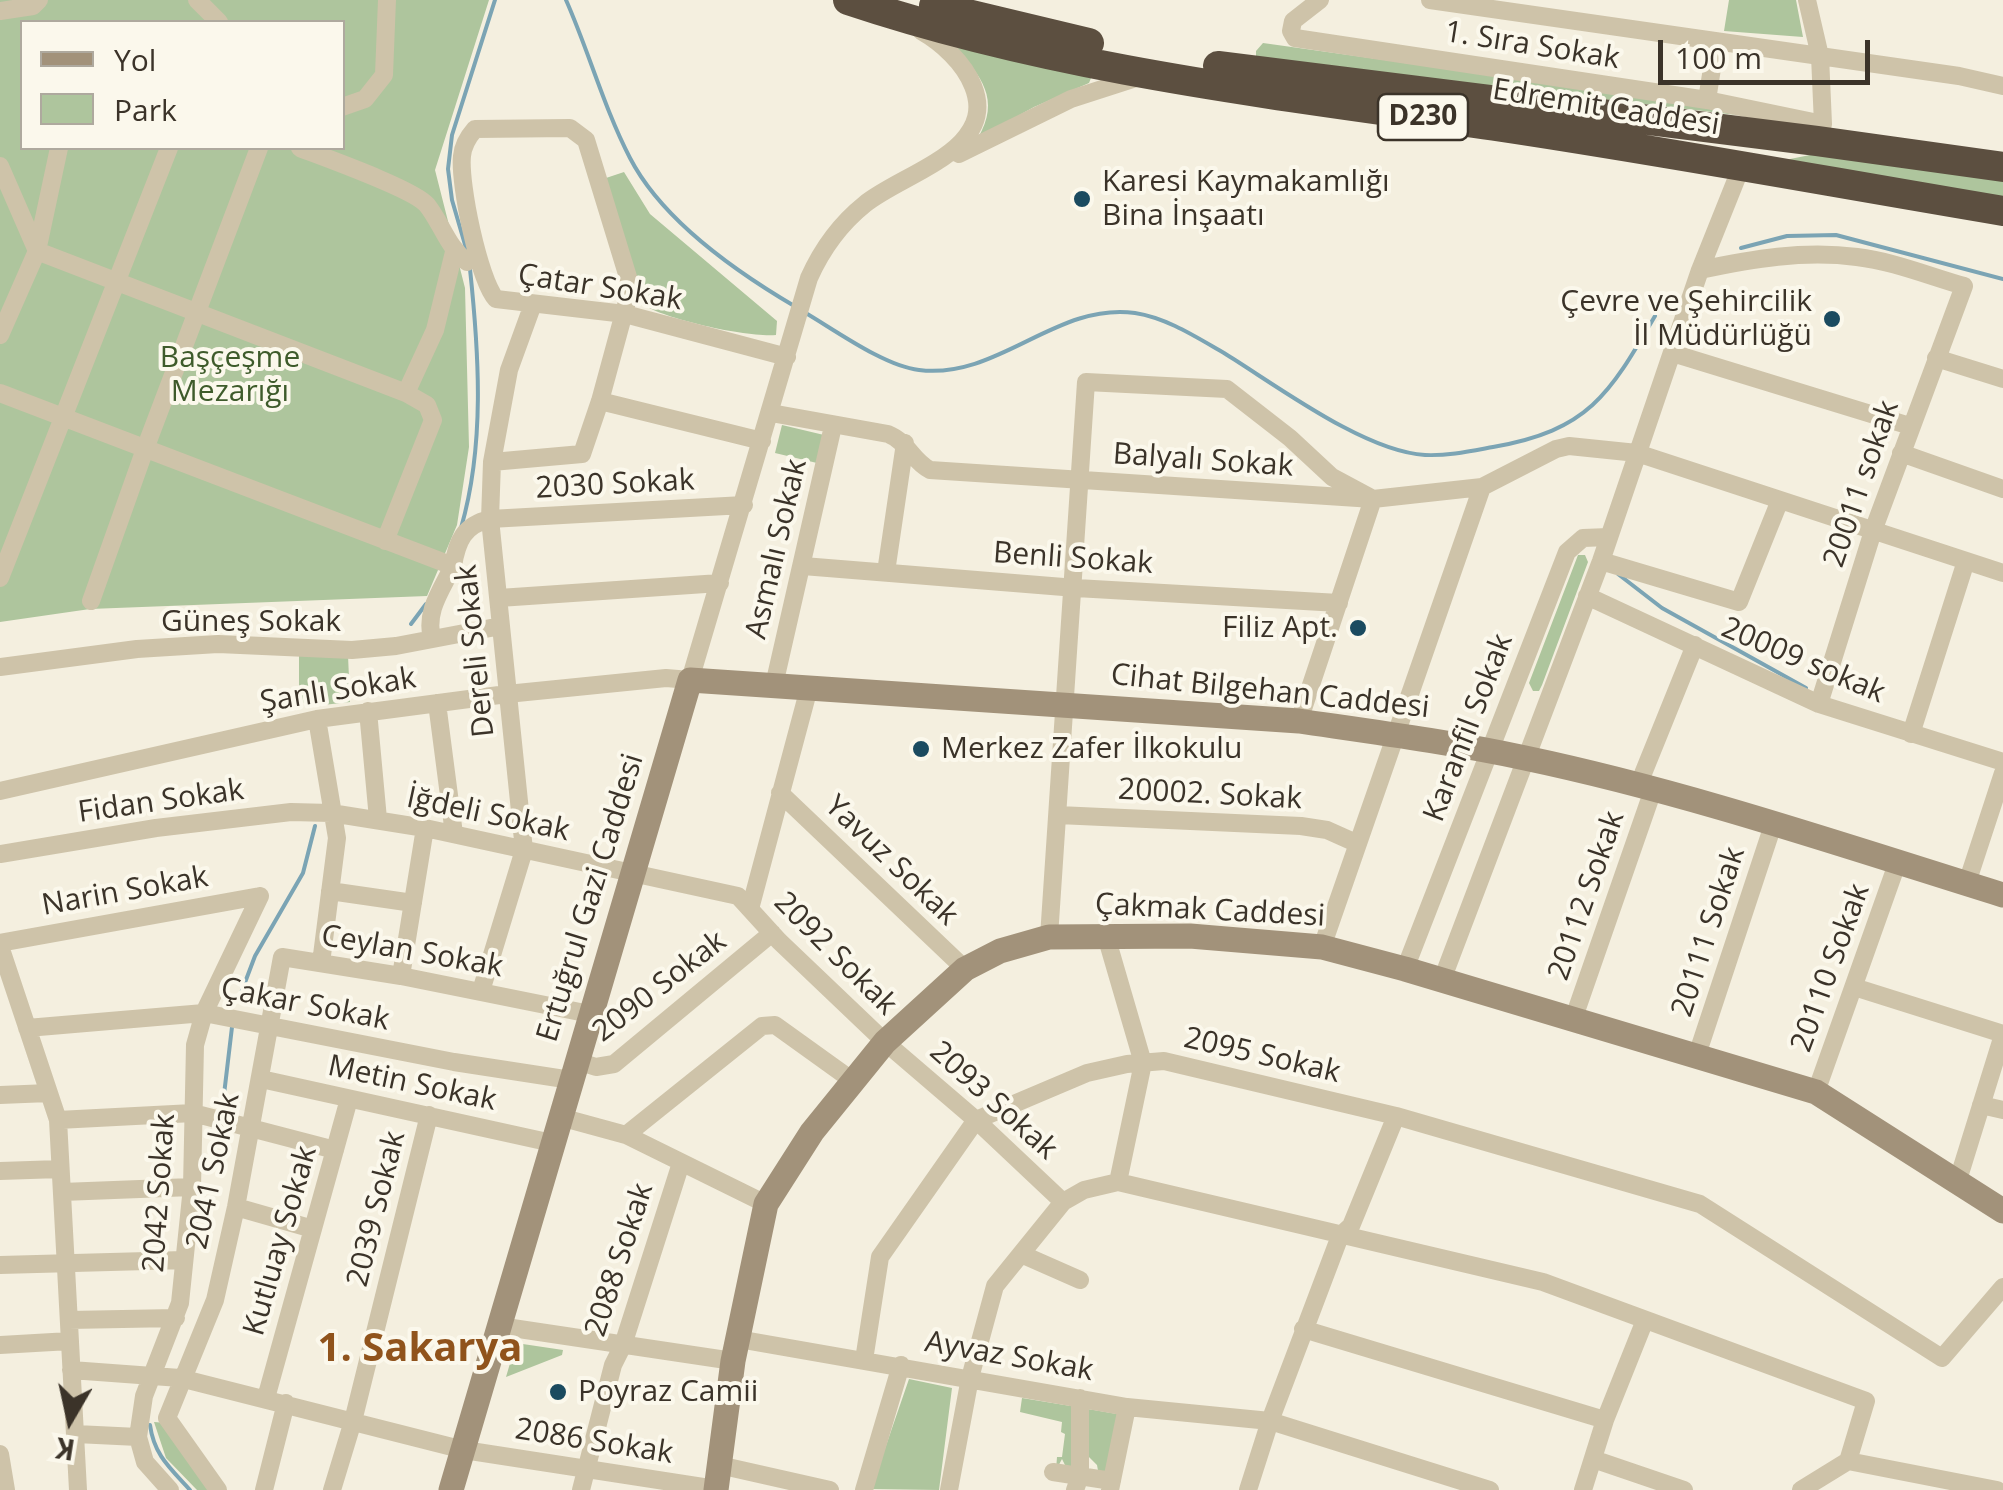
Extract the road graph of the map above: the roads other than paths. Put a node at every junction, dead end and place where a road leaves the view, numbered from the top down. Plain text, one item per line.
1 (197, 0) edge
2 (387, 0) edge
3 (848, 0) edge
4 (1320, 0) edge
5 (1430, 0) edge
6 (1807, 0) edge
7 (900, 7) edge
8 (36, 10) edge
9 (0, 11) edge
10 (218, 20) edge
11 (1716, 43) junction
12 (1820, 56) junction
13 (1148, 76) junction
14 (2003, 86) edge
15 (1707, 100) junction
16 (345, 106) edge
17 (1820, 133) junction
18 (1610, 144) junction
19 (59, 150) edge
20 (168, 150) edge
21 (258, 150) edge
22 (305, 150) edge
23 (344, 150) edge
24 (1742, 165) junction
25 (0, 166) edge
26 (2003, 168) edge
27 (356, 169) junction
28 (904, 180) junction
29 (2003, 212) edge
30 (37, 251) junction
31 (1700, 270) junction
32 (116, 279) junction
33 (533, 304) junction
34 (197, 310) junction
35 (625, 314) junction
36 (0, 335) edge
37 (1672, 353) junction
38 (788, 357) junction
39 (1936, 358) junction
40 (2003, 379) edge
41 (0, 393) edge
42 (406, 393) junction
43 (600, 401) junction
44 (771, 413) junction
45 (62, 417) junction
46 (833, 426) junction
47 (1910, 426) junction
48 (762, 442) junction
49 (905, 443) junction
50 (145, 448) junction
51 (1638, 453) junction
52 (1901, 453) junction
53 (492, 462) junction
54 (1080, 481) junction
55 (1482, 487) junction
56 (2003, 488) edge
57 (1373, 499) junction
58 (1780, 500) junction
59 (744, 505) junction
60 (490, 519) junction
61 (1873, 530) junction
62 (1609, 537) junction
63 (385, 541) junction
64 (1600, 561) junction
65 (1966, 561) junction
66 (448, 565) junction
67 (803, 566) junction
68 (886, 572) junction
69 (2003, 573) edge
70 (0, 578) edge
71 (720, 583) junction
72 (1074, 587) junction
73 (1587, 596) junction
74 (499, 598) junction
75 (91, 601) dead end
76 (1339, 603) junction
77 (501, 626) junction
78 (432, 639) junction
79 (1695, 645) junction
80 (0, 666) edge
81 (690, 680) junction
82 (774, 685) junction
83 (810, 688) junction
84 (507, 694) junction
85 (1821, 698) junction
86 (436, 702) junction
87 (1067, 704) junction
88 (368, 711) junction
89 (318, 718) junction
90 (1298, 721) junction
91 (1913, 729) junction
92 (1397, 735) junction
93 (1490, 752) junction
94 (1526, 758) junction
95 (2003, 762) edge
96 (2003, 773) edge
97 (1645, 788) junction
98 (0, 791) edge
99 (780, 794) junction
100 (331, 813) junction
101 (1058, 814) junction
102 (378, 819) junction
103 (1773, 825) junction
104 (425, 828) junction
105 (454, 834) junction
106 (1356, 843) junction
107 (524, 850) junction
108 (0, 854) edge
109 (1898, 862) junction
110 (632, 874) junction
111 (1967, 884) junction
112 (330, 891) junction
113 (2003, 894) edge
114 (260, 896) joint
115 (413, 903) junction
116 (750, 909) junction
117 (772, 933) junction
118 (1049, 936) junction
119 (1106, 936) junction
120 (0, 944) edge
121 (1322, 947) junction
122 (282, 957) joint
123 (321, 963) junction
124 (964, 969) junction
125 (1405, 969) junction
126 (401, 976) junction
127 (1442, 980) junction
128 (1854, 987) junction
129 (481, 992) junction
130 (204, 1013) junction
131 (590, 1014) junction
132 (1573, 1020) junction
133 (270, 1024) junction
134 (27, 1028) junction
135 (2003, 1034) edge
136 (885, 1042) junction
137 (1697, 1056) junction
138 (1143, 1062) junction
139 (574, 1070) junction
140 (261, 1079) junction
141 (853, 1081) junction
142 (1816, 1092) junction
143 (49, 1093) junction
144 (0, 1094) edge
145 (350, 1099) junction
146 (1981, 1104) junction
147 (2003, 1110) edge
148 (193, 1113) junction
149 (429, 1116) junction
150 (1396, 1116) junction
151 (560, 1117) junction
152 (58, 1120) junction
153 (976, 1120) junction
154 (626, 1136) junction
155 (552, 1143) junction
156 (335, 1150) junction
157 (681, 1162) junction
158 (60, 1170) junction
159 (0, 1171) edge
160 (1958, 1180) junction
161 (1118, 1182) junction
162 (192, 1187) junction
163 (62, 1192) junction
164 (1063, 1202) junction
165 (766, 1204) junction
166 (236, 1207) junction
167 (2003, 1211) edge
168 (313, 1229) junction
169 (1340, 1236) junction
170 (1021, 1254) junction
171 (184, 1260) junction
172 (66, 1264) junction
173 (0, 1265) edge
174 (1080, 1280) dead end
175 (2003, 1287) edge
176 (176, 1318) junction
177 (69, 1320) junction
178 (1646, 1320) junction
179 (500, 1326) junction
180 (1303, 1330) junction
181 (70, 1340) junction
182 (0, 1345) edge
183 (623, 1345) junction
184 (736, 1350) junction
185 (864, 1360) junction
186 (901, 1365) junction
187 (71, 1370) junction
188 (154, 1374) junction
189 (180, 1378) junction
190 (970, 1378) junction
191 (266, 1398) junction
192 (1080, 1398) junction
193 (286, 1403) junction
194 (1126, 1407) junction
195 (1605, 1420) junction
196 (353, 1421) junction
197 (1270, 1421) junction
198 (76, 1434) junction
199 (138, 1437) junction
200 (464, 1450) junction
201 (0, 1454) edge
202 (1593, 1458) junction
203 (1848, 1461) junction
204 (588, 1468) junction
205 (1053, 1472) dead end
206 (717, 1482) edge
207 (1078, 1483) edge
208 (1111, 1486) edge
209 (4, 1489) edge
210 (78, 1490) edge
211 (170, 1490) edge
212 (218, 1490) edge
213 (264, 1490) edge
214 (332, 1490) edge
215 (451, 1490) edge
216 (582, 1490) edge
217 (830, 1490) edge
218 (864, 1490) edge
219 (949, 1490) edge
220 (1248, 1490) edge
221 (1490, 1490) edge
222 (1583, 1490) edge
223 (1684, 1490) edge
224 (1801, 1490) edge
225 (1997, 1490) edge

1 - 10 street
2 - 16 street
3 - 7 highway, Edremit Caddesi / D230
4 - 15 street, 1. Sıra Sokak
5 - 11 street
6 - 12 street
7 - 13 highway, Edremit Caddesi / D230
7 - 17 highway, Edremit Caddesi / D230
7 - 28 street
8 - 9 street
11 - 12 street
11 - 15 street
12 - 14 street
12 - 17 street
13 - 18 highway, Edremit Caddesi / D230
13 - 28 street
15 - 17 street, 1. Sıra Sokak
17 - 18 highway
17 - 26 highway, Edremit Caddesi / D230
18 - 24 highway, Edremit Caddesi / D230
19 - 30 street
20 - 32 street
21 - 34 street
22 - 27 street
23 - 27 street
24 - 29 highway, Edremit Caddesi / D230
24 - 31 street
25 - 30 street
27 - 42 street
28 - 38 street, Ertuğrul Gazi Caddesi
30 - 32 street
30 - 36 street
31 - 37 street
31 - 39 street, 20011 sokak
32 - 34 street
32 - 45 street
33 - 35 street, Çatar Sokak
33 - 35 street, Çatar Sokak
33 - 53 street, Dereli Sokak
34 - 42 street
34 - 50 street
35 - 38 street, Çatar Sokak
35 - 43 street
37 - 47 street
37 - 51 street
38 - 44 street, Ertuğrul Gazi Caddesi
39 - 40 street
39 - 47 street, 20011 sokak
41 - 45 street
42 - 63 street
43 - 48 street
43 - 53 street
44 - 46 street, Balyalı Sokak
44 - 48 street, Ertuğrul Gazi Caddesi
45 - 50 street
45 - 70 street
46 - 49 street, Balyalı Sokak
46 - 67 street, Asmalı Sokak
47 - 52 street, 20011 sokak
48 - 59 street, Ertuğrul Gazi Caddesi
49 - 54 street, Balyalı Sokak
49 - 68 street
50 - 63 street
50 - 75 street
51 - 55 street, Balyalı Sokak
51 - 58 street, Balyalı Sokak
51 - 62 street
52 - 56 street
52 - 61 street, 20011 sokak
53 - 60 street, Dereli Sokak
54 - 57 street, Balyalı Sokak
54 - 57 street
54 - 72 street
55 - 57 street, Balyalı Sokak
55 - 92 street
57 - 76 street
58 - 61 street, Balyalı Sokak
58 - 64 street
59 - 60 street, 2030 Sokak
59 - 71 street, Ertuğrul Gazi Caddesi
60 - 66 street
60 - 74 street, Dereli Sokak
61 - 65 street, Balyalı Sokak
61 - 85 street, 20011 sokak
62 - 64 street
62 - 93 street, Karanfil Sokak
63 - 66 street
64 - 73 street
65 - 69 street, Balyalı Sokak
65 - 91 street
66 - 78 street
67 - 68 street, Benli Sokak
67 - 82 street, Asmalı Sokak
68 - 72 street, Benli Sokak
71 - 74 street
71 - 81 street, Ertuğrul Gazi Caddesi
72 - 76 street, Benli Sokak
72 - 87 street
73 - 79 street, 20009 sokak
73 - 94 street
74 - 77 street, Dereli Sokak
76 - 90 street
77 - 78 street, Güneş Sokak
77 - 84 street, Dereli Sokak
78 - 80 street, Güneş Sokak
79 - 85 street, 20009 sokak
79 - 97 street, 20112 Sokak
81 - 82 main road, Cihat Bilgehan Caddesi
81 - 84 street, Şanlı Sokak
81 - 110 main road, Ertuğrul Gazi Caddesi
82 - 83 main road, Cihat Bilgehan Caddesi
83 - 87 main road, Cihat Bilgehan Caddesi
83 - 99 street
84 - 86 street, Şanlı Sokak
84 - 107 street, Dereli Sokak
85 - 91 street, 20009 sokak
86 - 88 street, Şanlı Sokak
86 - 105 street
87 - 90 main road, Cihat Bilgehan Caddesi
87 - 101 street
88 - 89 street, Şanlı Sokak
88 - 102 street
89 - 98 street, Şanlı Sokak
89 - 100 street
90 - 92 main road, Cihat Bilgehan Caddesi
91 - 95 street, 20009 sokak
92 - 93 main road, Cihat Bilgehan Caddesi
92 - 106 street
93 - 94 main road, Cihat Bilgehan Caddesi
93 - 125 street, Karanfil Sokak
94 - 97 main road, Cihat Bilgehan Caddesi
94 - 127 street
96 - 111 street
97 - 103 main road, Cihat Bilgehan Caddesi
97 - 132 street, 20112 Sokak
99 - 116 street
99 - 124 street, Yavuz Sokak
100 - 102 street, İğdeli Sokak
100 - 108 street, Fidan Sokak
100 - 112 street
101 - 106 street, 20002. Sokak
101 - 118 street
102 - 104 street, İğdeli Sokak
103 - 109 main road, Cihat Bilgehan Caddesi
103 - 137 street, 20111 Sokak
104 - 105 street, İğdeli Sokak
104 - 115 street
105 - 107 street, İğdeli Sokak
106 - 121 street
107 - 110 street, İğdeli Sokak
107 - 129 street, Dereli Sokak
109 - 111 main road, Cihat Bilgehan Caddesi
109 - 128 street, 20110 Sokak
110 - 116 street, 2092 Sokak
110 - 131 main road, Ertuğrul Gazi Caddesi
111 - 113 main road, Cihat Bilgehan Caddesi
112 - 115 street
112 - 123 street
114 - 120 street, Narin Sokak
114 - 130 street, 2042 Sokak
115 - 126 street
116 - 117 street, 2092 Sokak
117 - 136 street, 2092 Sokak
117 - 139 street, 2090 Sokak
118 - 119 main road, Çakmak Caddesi
118 - 124 main road, Çakmak Caddesi
119 - 121 main road, Çakmak Caddesi
119 - 138 street
120 - 134 street
121 - 125 main road, Çakmak Caddesi
122 - 123 street, Ceylan Sokak
122 - 133 street, 2041 Sokak
123 - 126 street, Ceylan Sokak
124 - 136 main road, Çakmak Caddesi
125 - 127 main road, Çakmak Caddesi
126 - 129 street, Ceylan Sokak
127 - 132 main road, Çakmak Caddesi
128 - 135 street
128 - 142 street, 20110 Sokak
129 - 131 street, Ceylan Sokak
130 - 133 street, Çakar Sokak
130 - 134 street, Çakar Sokak
130 - 148 street, 2042 Sokak
131 - 139 main road, Ertuğrul Gazi Caddesi
132 - 137 main road, Çakmak Caddesi
133 - 139 street, Çakar Sokak
133 - 140 street, 2041 Sokak
134 - 143 street
135 - 146 street
136 - 141 main road, Çakmak Caddesi
136 - 153 street, 2093 Sokak
137 - 142 main road, Çakmak Caddesi
138 - 150 street, 2095 Sokak
138 - 153 street, 2095 Sokak
138 - 161 street
139 - 151 main road, Ertuğrul Gazi Caddesi
140 - 145 street, Metin Sokak
140 - 166 street, 2041 Sokak
141 - 154 street
141 - 165 main road, Çakmak Caddesi
142 - 160 main road, Çakmak Caddesi
143 - 144 street
143 - 152 street
145 - 149 street, Metin Sokak
145 - 156 street, Kutluay Sokak
146 - 147 street
146 - 160 street
148 - 152 street
148 - 156 street
148 - 162 street, 2042 Sokak
149 - 155 street, Metin Sokak
149 - 196 street, 2039 Sokak
150 - 169 street
150 - 175 street, 2095 Sokak
151 - 154 street
151 - 155 main road, Ertuğrul Gazi Caddesi
152 - 158 street
153 - 164 street, 2093 Sokak
153 - 185 street
154 - 157 street
155 - 179 main road, Ertuğrul Gazi Caddesi
156 - 168 street, Kutluay Sokak
157 - 165 street
157 - 183 street, 2088 Sokak
158 - 159 street
158 - 163 street
160 - 167 main road, Çakmak Caddesi
161 - 164 street
161 - 169 street
162 - 163 street
162 - 171 street, 2042 Sokak
163 - 172 street
164 - 170 street
165 - 184 main road, Çakmak Caddesi
166 - 168 street
166 - 189 street, 2041 Sokak
168 - 191 street, Kutluay Sokak
169 - 178 street
169 - 180 street
170 - 174 street
170 - 190 street
171 - 172 street
171 - 176 street, 2042 Sokak
172 - 173 street
172 - 177 street
176 - 177 street
176 - 188 street, 2042 Sokak
177 - 181 street
178 - 195 street
178 - 203 street
179 - 183 street, Ayvaz Sokak
179 - 200 main road, Ertuğrul Gazi Caddesi
180 - 195 street
180 - 197 street
181 - 182 street
181 - 187 street
183 - 184 street, Ayvaz Sokak
183 - 204 street, 2088 Sokak
184 - 185 street, Ayvaz Sokak
184 - 206 main road, Çakmak Caddesi
185 - 186 street, Ayvaz Sokak
186 - 190 street, Ayvaz Sokak
186 - 218 street
187 - 188 street, 2086 Sokak
187 - 198 street
188 - 189 street, 2086 Sokak
188 - 199 street, 2042 Sokak
189 - 191 street, 2086 Sokak
189 - 212 street, 2041 Sokak
190 - 192 street, Ayvaz Sokak
190 - 219 street
191 - 193 street, 2086 Sokak
192 - 194 street, Ayvaz Sokak
192 - 207 street
193 - 196 street, 2086 Sokak
193 - 213 street
194 - 197 street, Ayvaz Sokak
194 - 208 street
195 - 202 street
196 - 200 street, 2086 Sokak
196 - 214 street, 2039 Sokak
197 - 220 street
197 - 221 street, Ayvaz Sokak
198 - 199 street
198 - 210 street
199 - 211 street
200 - 204 street, 2086 Sokak
200 - 215 main road, Ertuğrul Gazi Caddesi
201 - 209 street
202 - 222 street
202 - 223 street
203 - 224 street
203 - 225 street
204 - 206 street, 2086 Sokak
204 - 216 street, 2088 Sokak
205 - 207 street
206 - 217 street, 2086 Sokak
207 - 208 street

